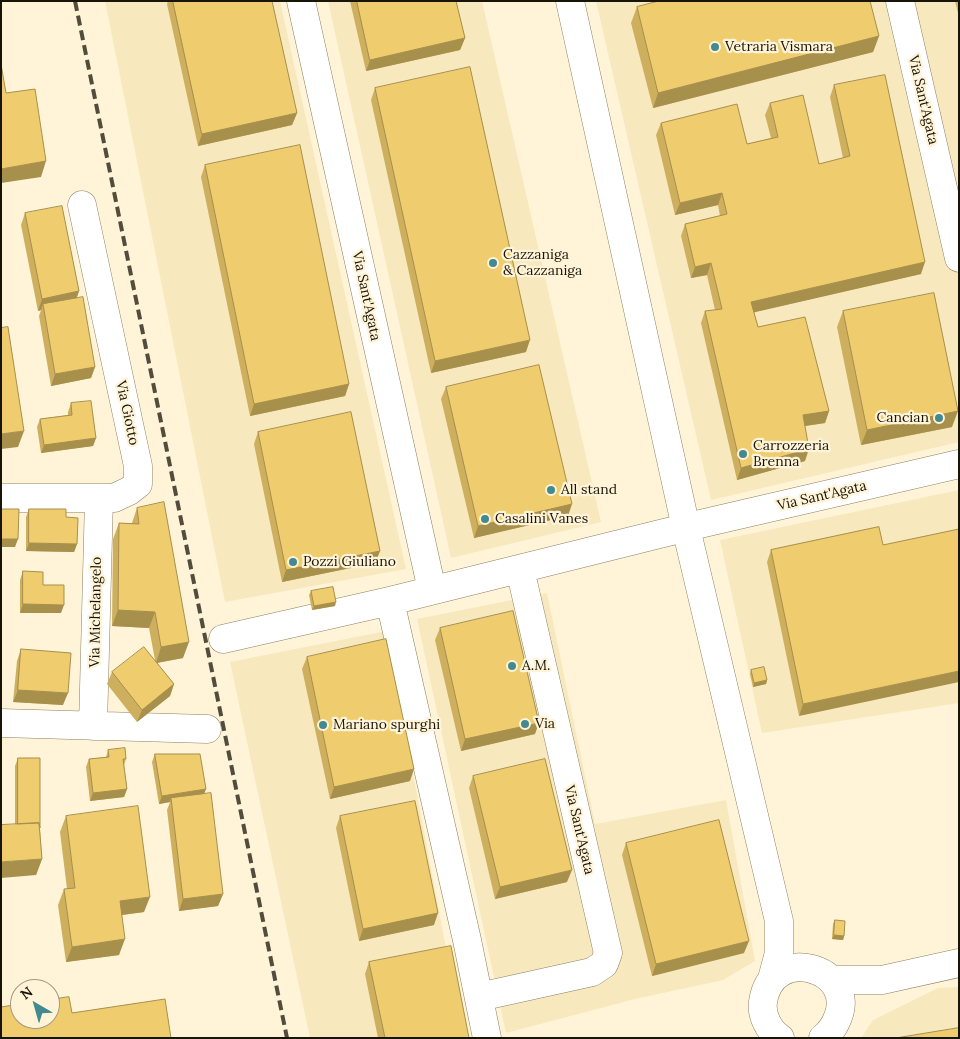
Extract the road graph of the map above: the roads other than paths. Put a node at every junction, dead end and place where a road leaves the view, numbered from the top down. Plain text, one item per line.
1 (301, 1) edge
2 (570, 1) edge
3 (900, 1) edge
4 (82, 205) dead end
5 (959, 258) edge
6 (959, 464) edge
7 (1, 498) edge
8 (99, 499) junction
9 (686, 528) junction
10 (520, 568) junction
11 (432, 590) junction
12 (390, 601) junction
13 (223, 638) dead end
14 (1, 723) edge
15 (93, 726) junction
16 (207, 729) dead end
17 (779, 921) junction
18 (959, 963) edge
19 (828, 977) junction
20 (772, 979) junction
21 (882, 980) junction
22 (479, 997) junction
23 (841, 1008) junction
24 (825, 1037) edge
25 (487, 1038) edge
26 (780, 1038) edge

1 - 11 street, Via Sant'Agata
2 - 9 street
3 - 5 street, Via Sant'Agata
4 - 8 street, Via Giotto
6 - 9 street, Via Sant'Agata
7 - 8 street, Via Giotto
8 - 15 street, Via Michelangelo
9 - 10 street, Via Sant'Agata
9 - 17 street
10 - 11 street, Via Sant'Agata
10 - 22 street, Via Sant'Agata
11 - 12 street, Via Sant'Agata
12 - 13 street, Via Sant'Agata
12 - 22 street
14 - 15 street
15 - 16 street
17 - 19 street
17 - 20 street
18 - 21 street
19 - 20 street
19 - 21 street
19 - 23 street
20 - 26 street
21 - 23 street
22 - 25 street
23 - 24 street

